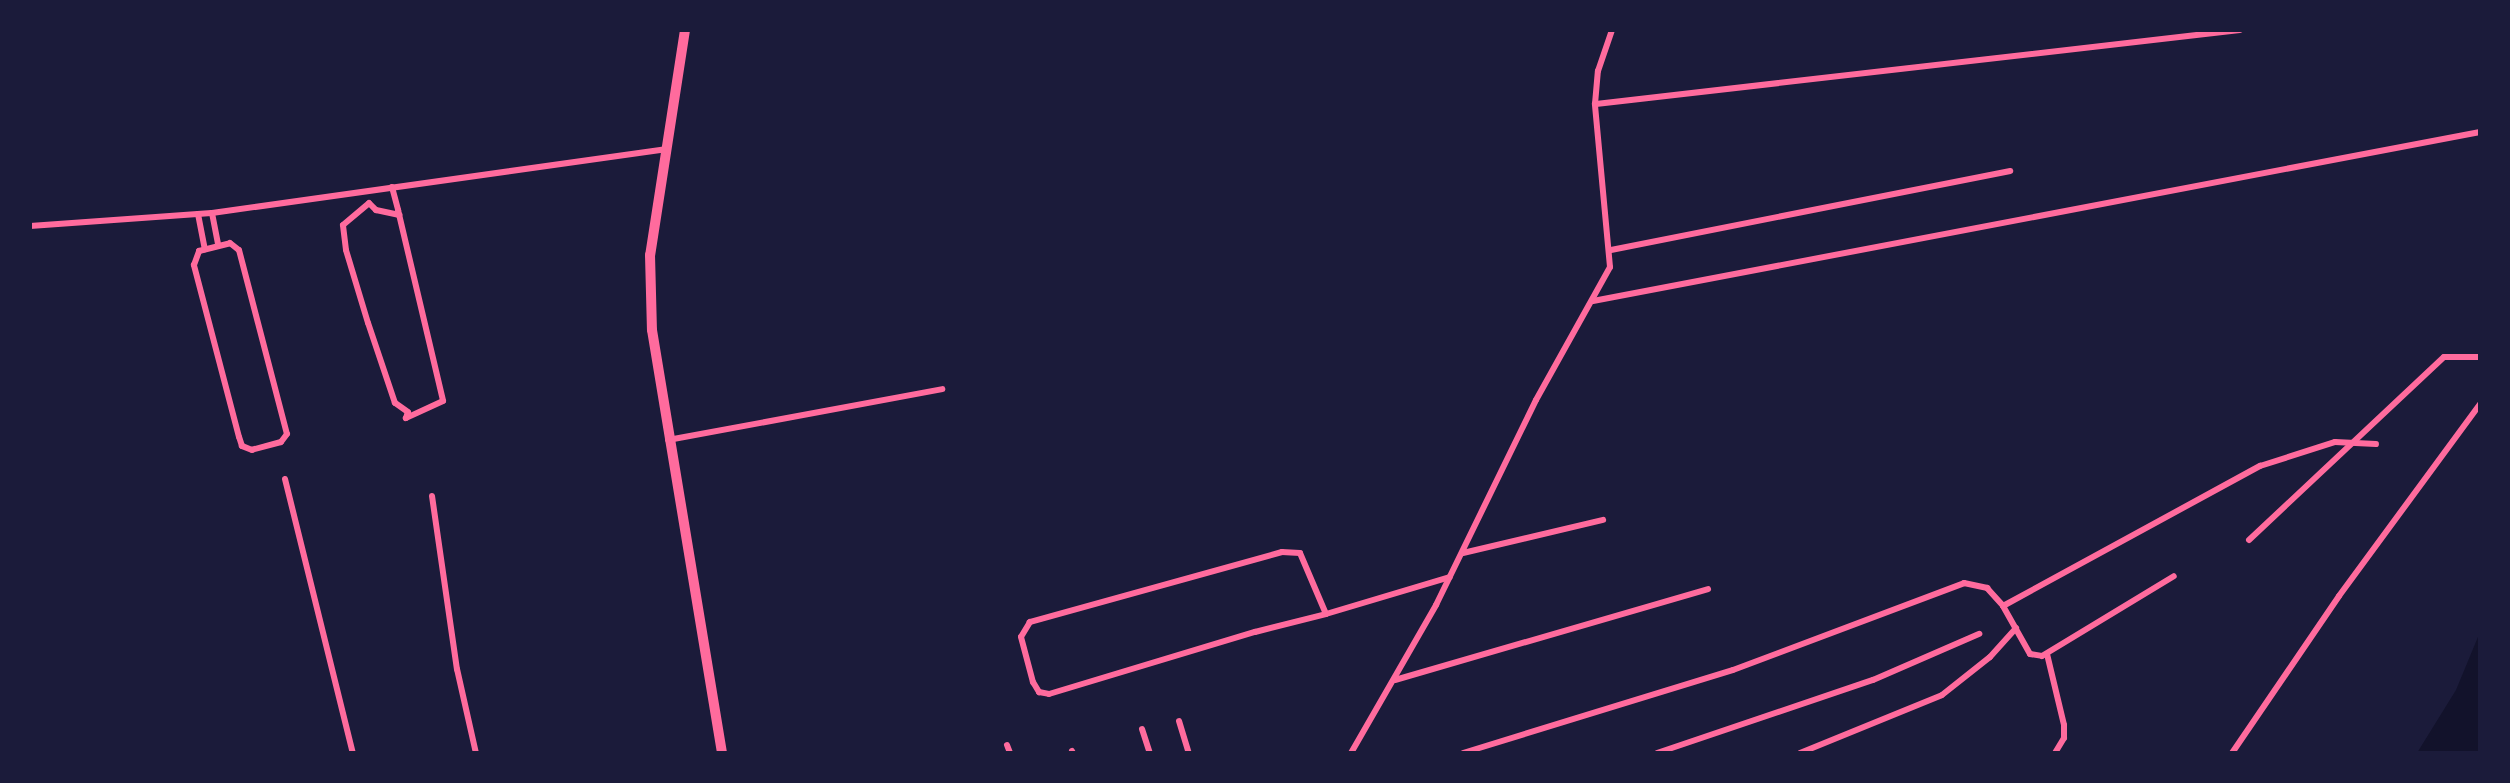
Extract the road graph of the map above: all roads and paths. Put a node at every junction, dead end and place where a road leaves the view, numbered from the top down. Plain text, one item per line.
1 (685, 30) edge
2 (1612, 30) edge
3 (2240, 30) edge
4 (1596, 104) junction
5 (2480, 132) edge
6 (666, 149) junction
7 (2010, 170) dead end
8 (392, 187) junction
9 (198, 214) junction
10 (212, 214) junction
11 (399, 216) junction
12 (30, 226) edge
13 (218, 246) junction
14 (205, 249) junction
15 (1611, 250) junction
16 (1593, 301) junction
17 (2480, 357) edge
18 (942, 388) dead end
19 (2480, 404) edge
20 (667, 440) junction
21 (2351, 440) junction
22 (2376, 444) dead end
23 (285, 479) dead end
24 (432, 496) dead end
25 (1602, 520) dead end
26 (2249, 540) dead end
27 (1462, 553) junction
28 (2174, 576) dead end
29 (1450, 577) junction
30 (1708, 589) dead end
31 (2003, 606) junction
32 (1326, 614) junction
33 (2016, 628) junction
34 (1979, 634) dead end
35 (2048, 654) junction
36 (1393, 680) junction
37 (1179, 722) dead end
38 (1142, 729) dead end
39 (353, 753) edge
40 (476, 753) edge
41 (722, 753) edge
42 (1150, 753) edge
43 (1189, 753) edge
44 (1351, 753) edge
45 (1464, 753) edge
46 (1657, 753) edge
47 (1800, 753) edge
48 (2056, 753) edge
49 (2232, 753) edge

1 - 6 main road
2 - 4 street
3 - 4 street
4 - 15 street
5 - 16 street
6 - 8 street
6 - 20 main road
7 - 15 street
8 - 10 street
8 - 11 street
9 - 10 street
9 - 12 street
9 - 14 street
10 - 13 street
11 - 11 street
13 - 14 street
13 - 14 street
15 - 16 street
16 - 27 street
17 - 21 street
18 - 20 street
19 - 49 street
20 - 41 main road
21 - 22 street
21 - 26 street
21 - 31 street
23 - 39 street
24 - 40 street
25 - 27 street
27 - 29 street
28 - 35 street
29 - 32 street
29 - 36 street
30 - 36 street
31 - 33 street
31 - 45 street
32 - 32 street
33 - 35 street
33 - 47 street
34 - 46 street
35 - 48 street
36 - 44 street
37 - 43 street
38 - 42 street

